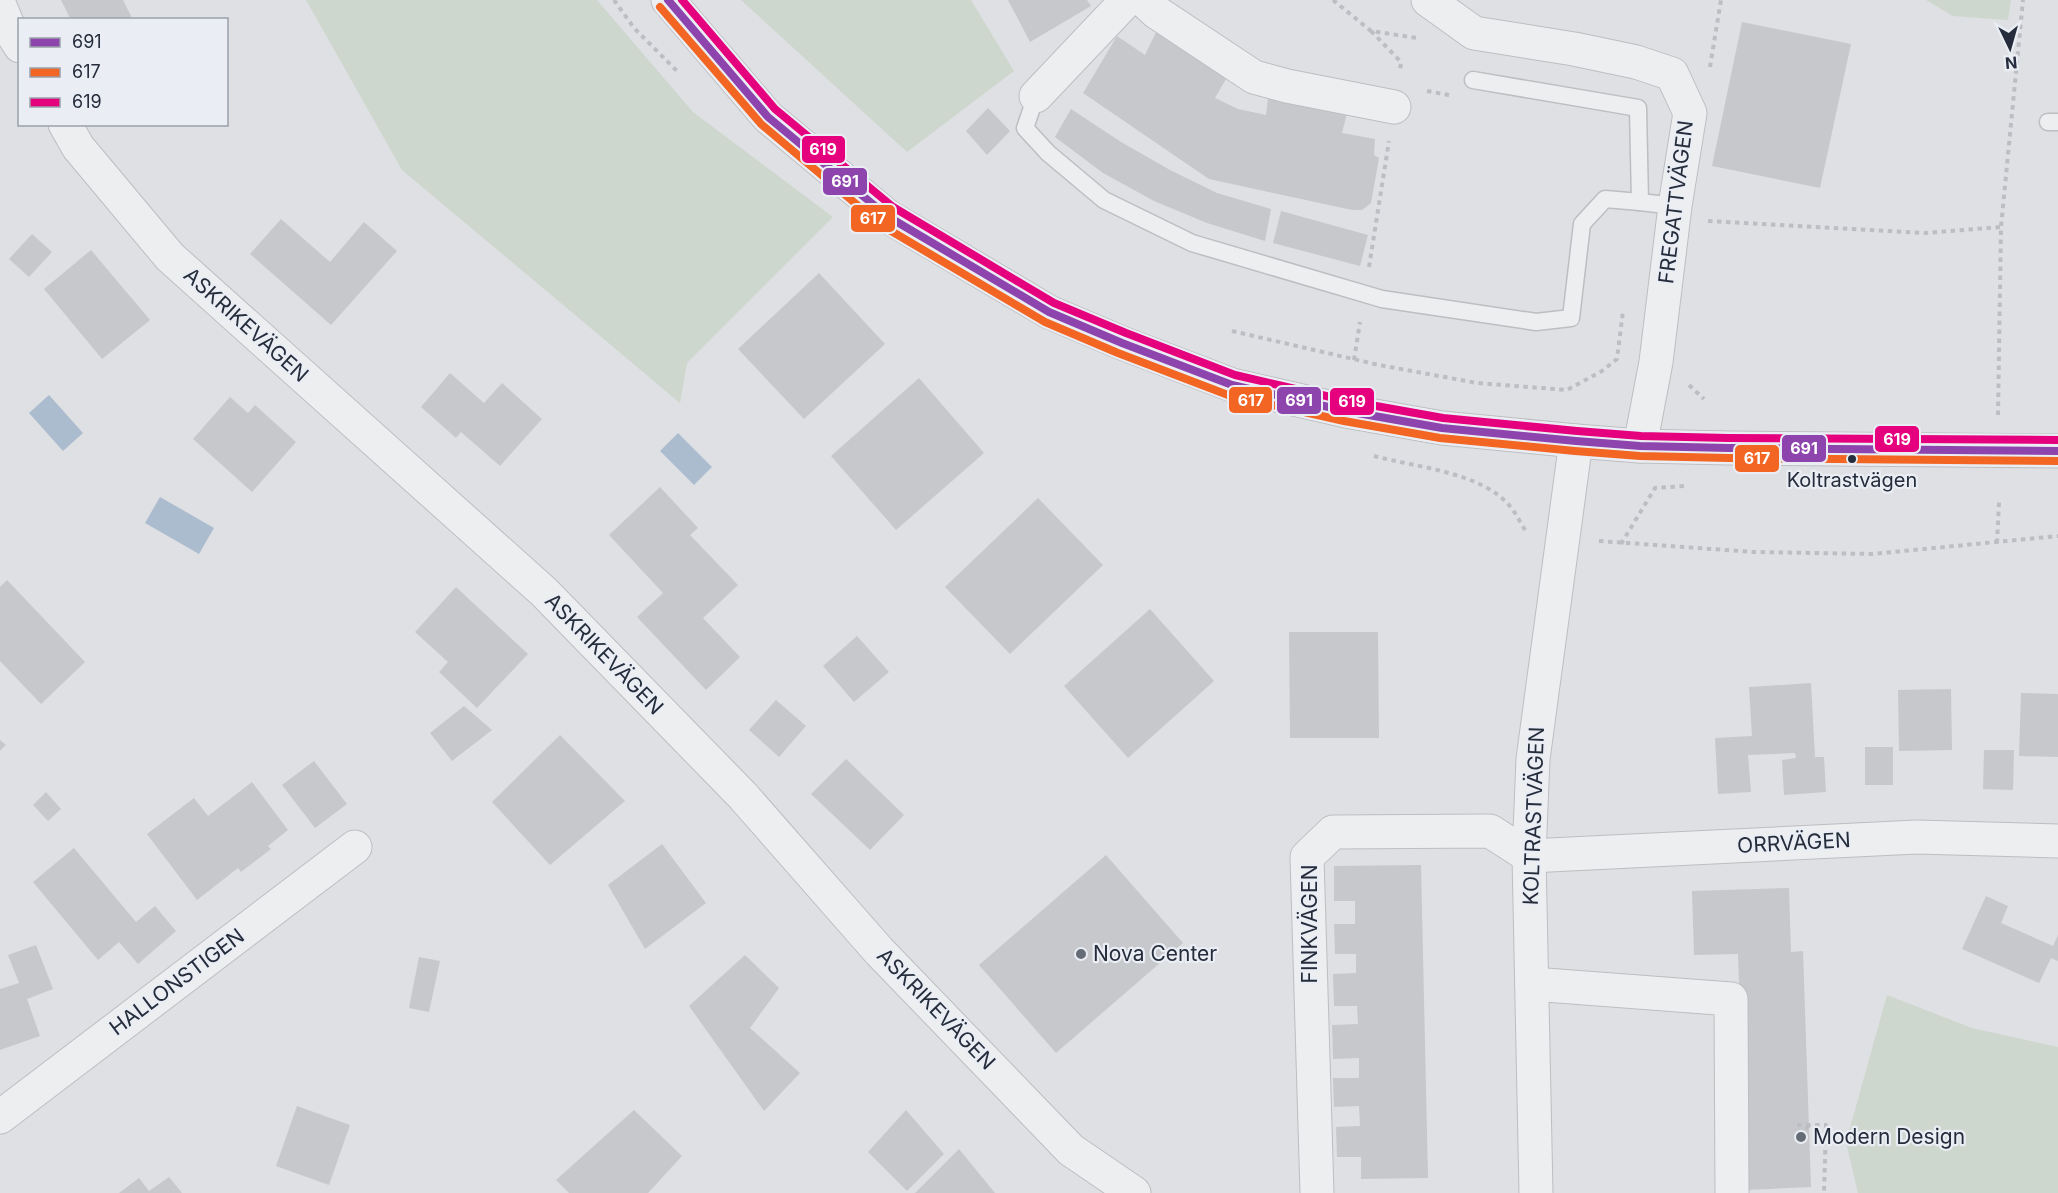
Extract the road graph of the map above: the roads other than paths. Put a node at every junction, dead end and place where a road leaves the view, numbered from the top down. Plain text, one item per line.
1 (668, 0) edge
2 (1127, 0) edge
3 (1143, 0) edge
4 (1428, 0) edge
5 (0, 6) edge
6 (18, 43) edge
7 (1473, 81) road end
8 (1036, 96) joint
9 (1396, 97) road end
10 (66, 126) edge
11 (1640, 202) junction
12 (1687, 213) junction
13 (1576, 441) junction
14 (1640, 446) junction
15 (2058, 451) edge
16 (2058, 841) edge
17 (355, 847) dead end
18 (1529, 856) junction
19 (1532, 984) junction
20 (0, 1117) edge
21 (1134, 1193) edge
22 (1317, 1193) edge
23 (1536, 1193) edge
24 (1732, 1193) edge

1 - 13 street
2 - 8 street
3 - 9 street
4 - 12 street, FREGATTVÄGEN
5 - 6 street
7 - 11 lane
8 - 11 lane
10 - 21 street, ASKRIKEVÄGEN
11 - 12 lane
12 - 14 street, FREGATTVÄGEN
13 - 14 street
13 - 18 street, KOLTRASTVÄGEN
14 - 15 street
16 - 18 street, ORRVÄGEN
17 - 20 street, HALLONSTIGEN
18 - 19 street, KOLTRASTVÄGEN
18 - 22 street, FINKVÄGEN
19 - 23 street, KOLTRASTVÄGEN
19 - 24 street

